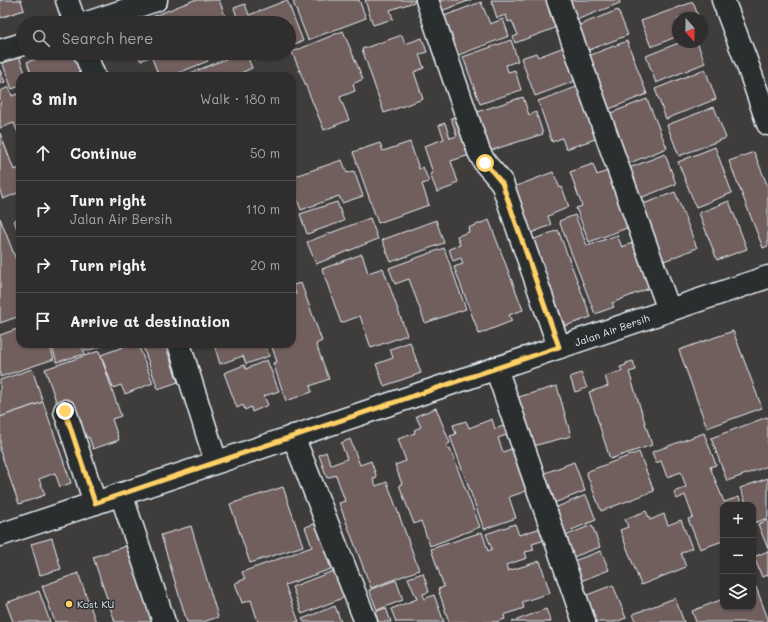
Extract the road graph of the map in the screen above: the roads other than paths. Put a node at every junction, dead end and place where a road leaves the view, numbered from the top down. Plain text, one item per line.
1 (66, 0) edge
2 (156, 0) edge
3 (427, 0) edge
4 (558, 0) edge
5 (723, 0) edge
6 (72, 16) edge
7 (108, 16) edge
8 (16, 46) edge
9 (0, 51) edge
10 (88, 60) edge
11 (92, 72) edge
12 (768, 124) edge
13 (768, 277) edge
14 (669, 310) junction
15 (559, 347) junction
16 (180, 348) edge
17 (496, 368) junction
18 (65, 411) dead end
19 (293, 436) junction
20 (216, 462) junction
21 (121, 494) junction
22 (95, 503) junction
23 (0, 535) edge
24 (164, 622) edge
25 (366, 622) edge
26 (584, 622) edge

1 - 6 street
2 - 7 street
3 - 15 street
4 - 14 street
5 - 12 street
8 - 9 street
10 - 11 street
13 - 14 street, Jalan Air Bersih
14 - 15 street, Jalan Air Bersih
15 - 17 street, Jalan Air Bersih
16 - 20 street
17 - 19 street, Jalan Air Bersih
17 - 26 street
18 - 22 street
19 - 20 street, Jalan Air Bersih
19 - 25 street
20 - 21 street, Jalan Air Bersih
21 - 22 street, Jalan Air Bersih
21 - 24 street
22 - 23 street, Jalan Air Bersih

